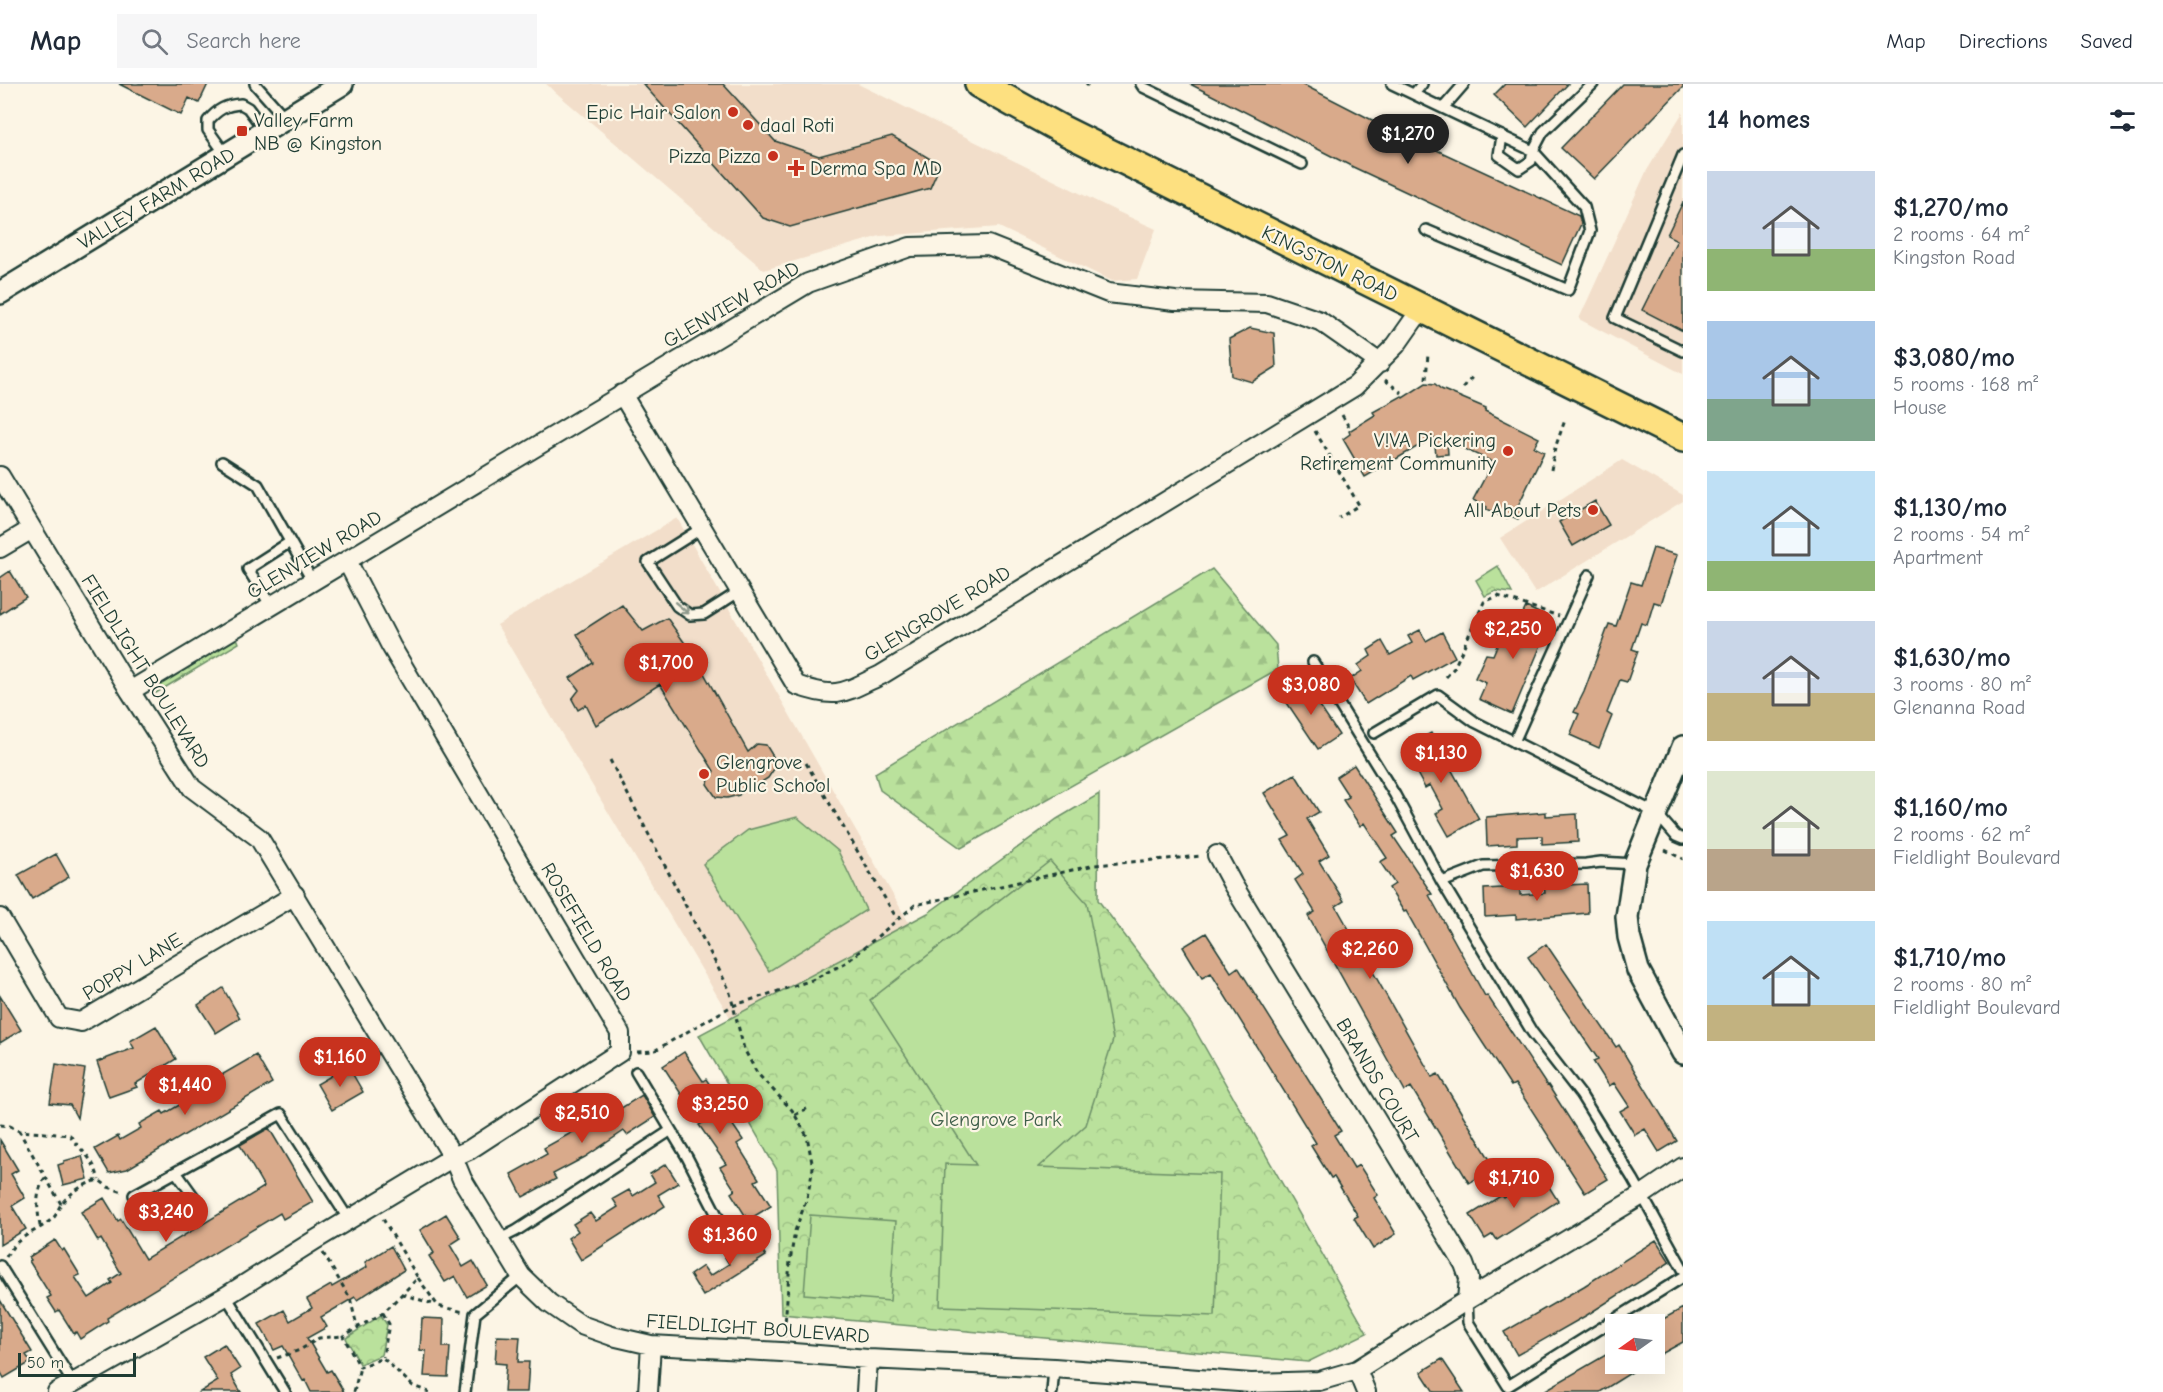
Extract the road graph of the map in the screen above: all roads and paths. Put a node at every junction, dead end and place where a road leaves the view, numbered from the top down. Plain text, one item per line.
1 (255, 84) edge
2 (342, 84) edge
3 (979, 84) edge
4 (1392, 84) edge
5 (1422, 84) edge
6 (1464, 84) edge
7 (1593, 84) edge
8 (1143, 85) edge
9 (1414, 94) junction
10 (1444, 107) junction
11 (286, 119) junction
12 (266, 131) junction
13 (1502, 136) junction
14 (1533, 151) junction
15 (226, 155) junction
16 (1683, 155) edge
17 (1302, 164) dead end
18 (1426, 230) dead end
19 (0, 293) edge
20 (1422, 308) junction
21 (1683, 351) edge
22 (1428, 354) dead end
23 (1382, 371) junction
24 (1474, 375) dead end
25 (1426, 379) dead end
26 (1463, 388) dead end
27 (1402, 393) dead end
28 (622, 394) junction
29 (1342, 415) dead end
30 (1566, 420) dead end
31 (1350, 429) dead end
32 (1315, 432) dead end
33 (1683, 438) edge
34 (222, 462) dead end
35 (1551, 470) dead end
36 (0, 476) edge
37 (1339, 518) dead end
38 (702, 528) junction
39 (32, 529) junction
40 (290, 542) junction
41 (0, 548) edge
42 (348, 561) junction
43 (1589, 574) dead end
44 (313, 582) junction
45 (740, 591) junction
46 (271, 606) junction
47 (1569, 619) junction
48 (1313, 662) dead end
49 (1446, 677) dead end
50 (130, 691) junction
51 (1374, 733) dead end
52 (1514, 742) junction
53 (1683, 747) edge
54 (610, 760) dead end
55 (806, 763) dead end
56 (1656, 813) junction
57 (1683, 839) edge
58 (1665, 850) dead end
59 (1217, 855) joint
60 (1683, 859) edge
61 (1635, 864) junction
62 (1442, 882) junction
63 (295, 896) junction
64 (0, 918) edge
65 (897, 919) junction
66 (732, 1006) junction
67 (620, 1052) junction
68 (1683, 1053) edge
69 (636, 1072) dead end
70 (808, 1108) dead end
71 (795, 1115) junction
72 (0, 1125) edge
73 (19, 1131) junction
74 (670, 1131) junction
75 (453, 1157) junction
76 (1683, 1167) edge
77 (176, 1172) junction
78 (46, 1176) junction
79 (99, 1180) junction
80 (134, 1195) junction
81 (1642, 1195) junction
82 (62, 1204) junction
83 (375, 1205) junction
84 (718, 1217) dead end
85 (349, 1220) junction
86 (40, 1226) junction
87 (315, 1240) junction
88 (498, 1240) junction
89 (1, 1266) edge
90 (1683, 1269) edge
91 (522, 1276) junction
92 (1683, 1277) edge
93 (418, 1278) junction
94 (402, 1294) junction
95 (226, 1296) junction
96 (1467, 1300) junction
97 (438, 1306) junction
98 (382, 1313) junction
99 (475, 1314) junction
100 (357, 1326) junction
101 (343, 1336) junction
102 (651, 1345) junction
103 (781, 1352) junction
104 (383, 1358) junction
105 (868, 1359) junction
106 (266, 1362) junction
107 (360, 1366) junction
108 (1054, 1368) junction
109 (1357, 1370) junction
110 (1251, 1388) edge
111 (69, 1389) edge
112 (285, 1392) edge
113 (354, 1392) edge
114 (429, 1392) edge
115 (465, 1392) edge
116 (648, 1392) edge
117 (866, 1392) edge
118 (1052, 1392) edge
119 (1366, 1392) edge

1 - 11 lane
2 - 11 street, VALLEY FARM ROAD
3 - 20 main road, KINGSTON ROAD
4 - 9 lane
5 - 9 lane
6 - 10 lane
7 - 14 lane
8 - 17 lane
9 - 10 lane
10 - 13 lane
11 - 12 street, VALLEY FARM ROAD
12 - 15 street, VALLEY FARM ROAD
12 - 15 lane
13 - 14 lane
13 - 14 lane
14 - 18 lane
15 - 19 street, VALLEY FARM ROAD
16 - 21 lane
20 - 23 street
20 - 33 main road, KINGSTON ROAD
22 - 25 path
23 - 27 path
23 - 28 street, GLENVIEW ROAD
23 - 45 street, GLENGROVE ROAD
24 - 26 path
28 - 38 street, GLENGROVE ROAD
28 - 42 street, GLENVIEW ROAD
29 - 31 path
30 - 35 path
32 - 37 path
34 - 40 lane
36 - 39 street, FIELDLIGHT BOULEVARD
38 - 45 street, GLENGROVE ROAD
38 -> 45 lane
39 - 41 street
39 - 50 street, FIELDLIGHT BOULEVARD
40 - 44 lane
40 - 46 lane
42 - 44 street, GLENVIEW ROAD
42 - 67 street, ROSEFIELD ROAD
43 - 47 lane
44 - 46 street, GLENVIEW ROAD
46 - 50 street, GLENVIEW ROAD
47 - 49 path
47 - 52 lane
48 - 62 lane
50 - 63 street, FIELDLIGHT BOULEVARD
51 - 52 lane
52 - 56 lane
53 - 56 street
54 - 66 path
55 - 65 path
56 - 57 lane
56 - 61 street
58 - 60 path
59 - 65 path
59 - 96 street, BRANDS COURT
61 - 62 lane
61 - 68 street
62 - 81 lane
63 - 64 street, POPPY LANE
63 - 75 street, FIELDLIGHT BOULEVARD
65 - 66 path
66 - 67 path
66 - 71 path
67 - 75 street
69 - 74 lane
70 - 71 path
71 - 103 path
72 - 73 path
73 - 78 path
73 - 79 path
74 - 84 lane
74 - 88 lane
75 - 83 street
75 - 88 street, FIELDLIGHT BOULEVARD
76 - 81 street, FIELDLIGHT BOULEVARD
77 - 80 lane
77 - 80 lane
77 - 85 lane
78 - 82 path
78 - 86 path
79 - 80 path
79 - 82 path
81 - 90 lane
81 - 96 street, FIELDLIGHT BOULEVARD
82 - 86 path
83 - 85 street
83 - 93 path
85 - 87 street
86 - 89 path
87 - 95 street
87 - 100 path
88 - 91 street, FIELDLIGHT BOULEVARD
89 - 111 lane
91 - 99 lane
91 - 102 street, FIELDLIGHT BOULEVARD
92 - 96 lane
93 - 94 path
93 - 97 path
94 - 97 path
94 - 98 path
95 - 106 lane
95 - 111 street
96 - 109 street, FIELDLIGHT BOULEVARD
97 - 99 path
98 - 100 path
98 - 104 path
99 - 115 lane
100 - 101 path
101 - 106 path
101 - 107 path
102 - 103 street, FIELDLIGHT BOULEVARD
102 - 116 street
103 - 105 street, FIELDLIGHT BOULEVARD
104 - 107 path
104 - 114 path
105 - 108 street, FIELDLIGHT BOULEVARD
105 - 117 street
106 - 112 lane
107 - 113 path
108 - 110 street, FIELDLIGHT BOULEVARD
108 - 118 lane
109 - 110 street, FIELDLIGHT BOULEVARD
109 - 119 street

